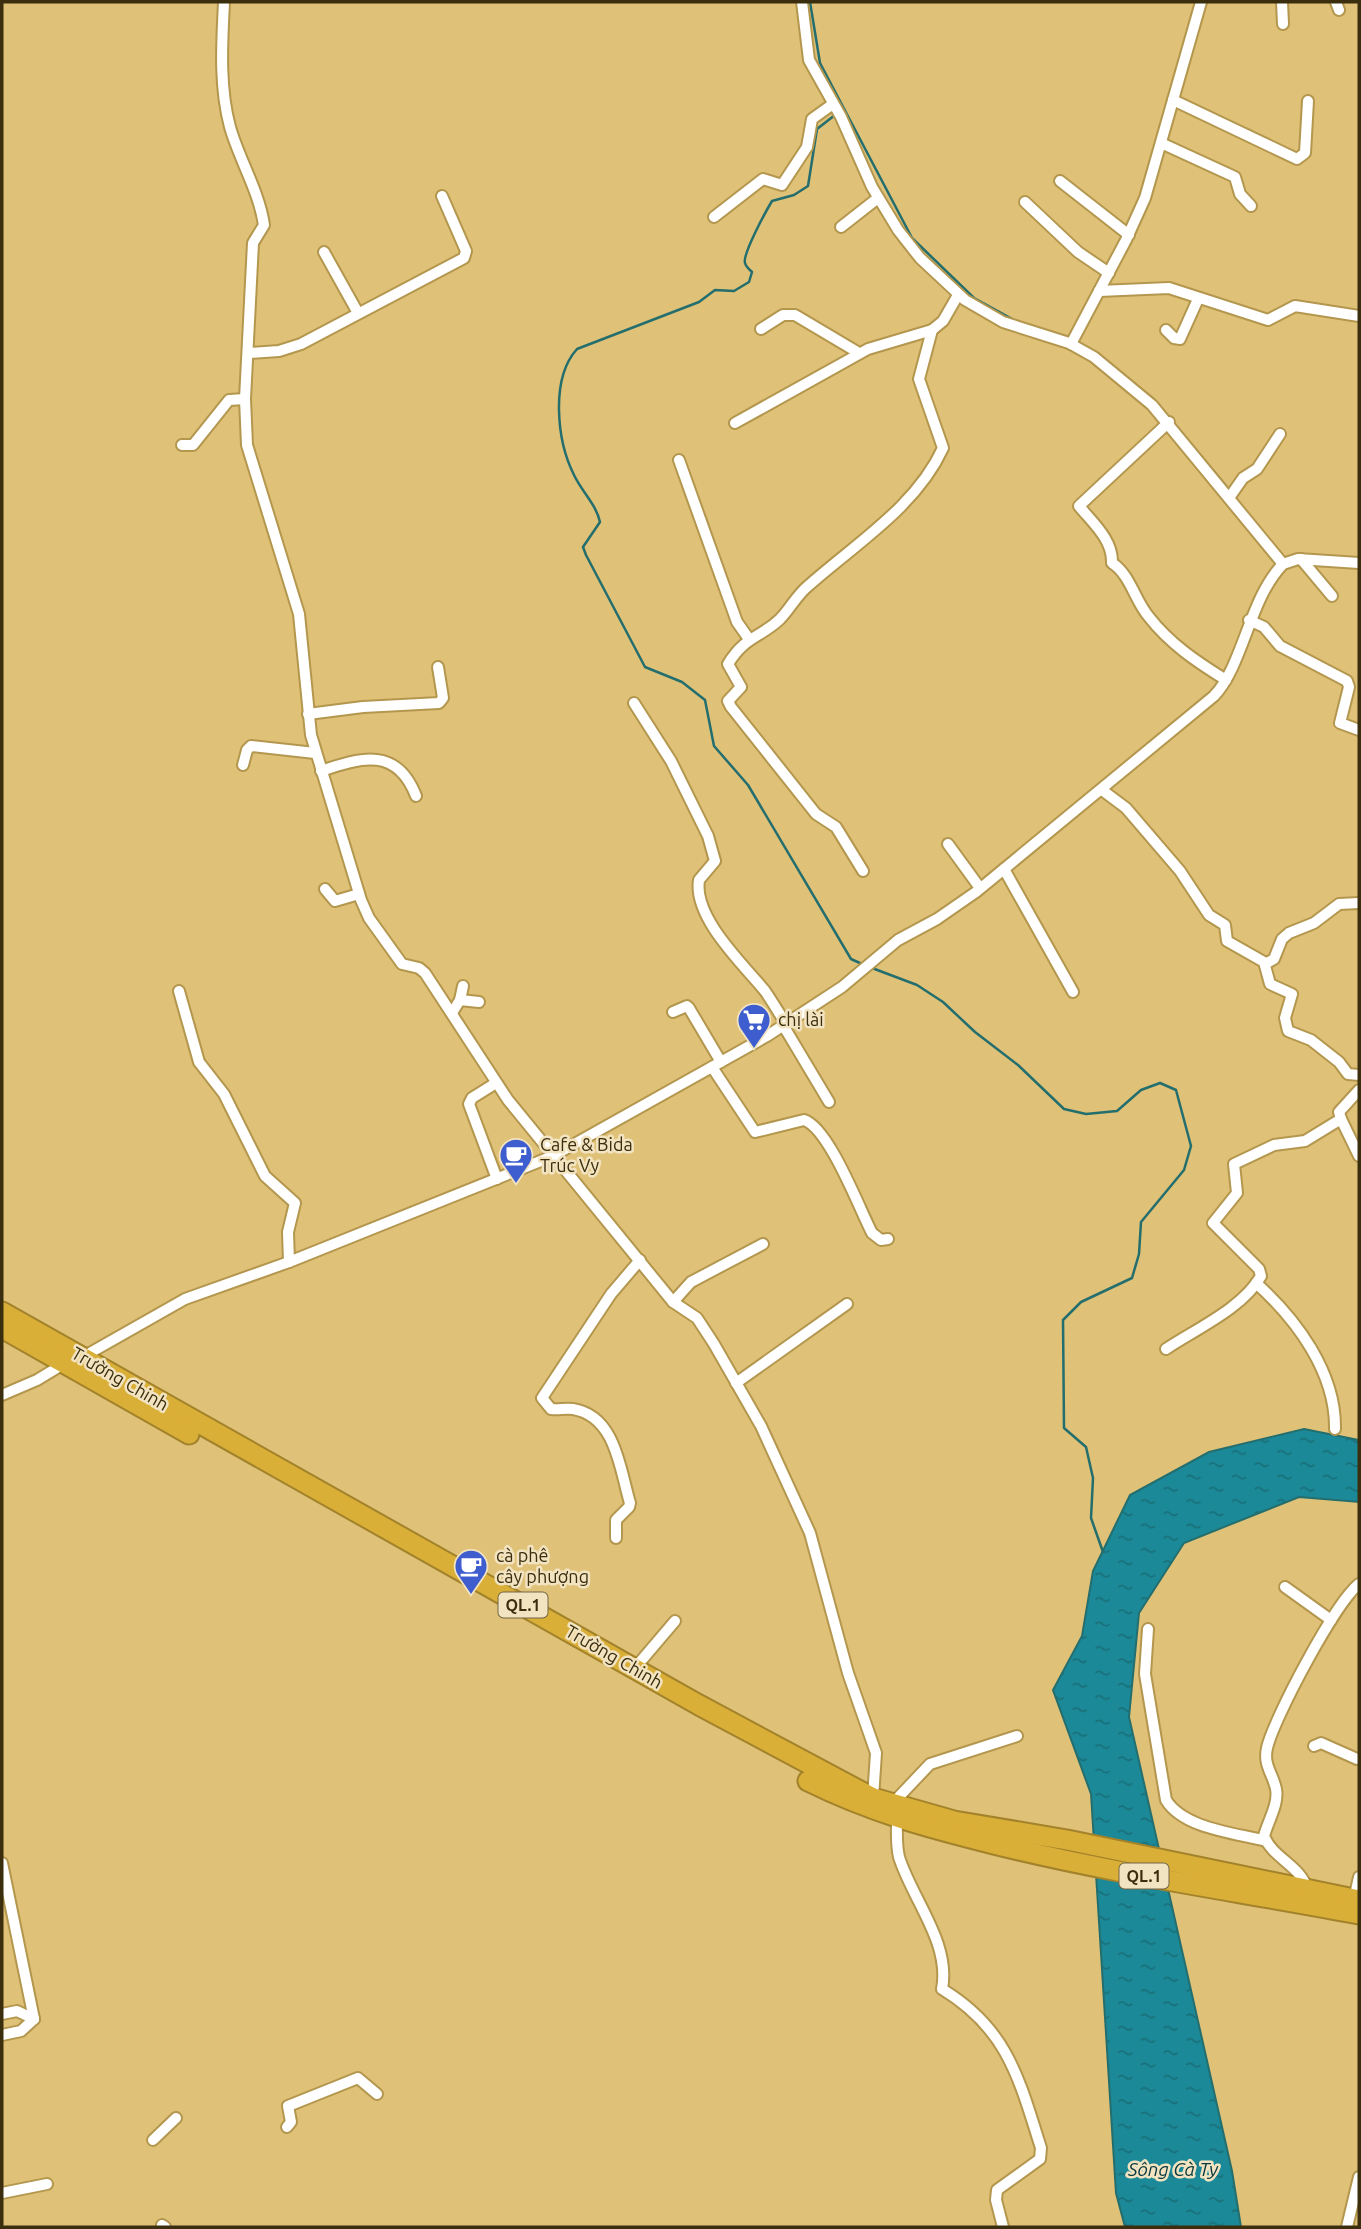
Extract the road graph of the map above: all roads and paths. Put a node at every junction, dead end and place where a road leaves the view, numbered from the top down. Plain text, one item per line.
1 (225, 2) edge
2 (802, 2) edge
3 (1201, 2) edge
4 (1282, 2) edge
5 (1283, 24) dead end
6 (1173, 100) junction
7 (1308, 101) dead end
8 (834, 104) junction
9 (1161, 143) junction
10 (1060, 181) dead end
11 (442, 196) dead end
12 (878, 198) junction
13 (1025, 202) dead end
14 (1251, 206) dead end
15 (714, 217) dead end
16 (841, 227) dead end
17 (1129, 235) junction
18 (324, 252) dead end
19 (1109, 273) junction
20 (1099, 291) junction
21 (958, 295) junction
22 (1198, 299) junction
23 (358, 313) junction
24 (1359, 316) edge
25 (761, 329) dead end
26 (932, 330) junction
27 (1166, 330) dead end
28 (1073, 338) junction
29 (249, 353) junction
30 (859, 353) junction
31 (244, 399) junction
32 (1169, 422) junction
33 (735, 423) dead end
34 (1280, 434) dead end
35 (182, 445) dead end
36 (679, 460) dead end
37 (1229, 498) junction
38 (1301, 559) junction
39 (1359, 563) edge
40 (1283, 564) junction
41 (1332, 596) dead end
42 (1249, 620) junction
43 (749, 639) junction
44 (438, 667) dead end
45 (1226, 680) junction
46 (634, 703) dead end
47 (308, 715) junction
48 (1359, 730) edge
49 (315, 753) junction
50 (243, 765) dead end
51 (321, 771) junction
52 (1102, 790) junction
53 (416, 796) dead end
54 (948, 845) dead end
55 (1004, 869) junction
56 (863, 871) dead end
57 (980, 888) junction
58 (325, 889) dead end
59 (359, 894) junction
60 (1359, 902) edge
61 (1265, 964) junction
62 (463, 986) dead end
63 (180, 991) dead end
64 (1073, 992) dead end
65 (460, 1000) junction
66 (479, 1002) dead end
67 (673, 1012) dead end
68 (452, 1013) junction
69 (784, 1024) junction
70 (716, 1064) junction
71 (1359, 1074) edge
72 (496, 1083) junction
73 (1359, 1090) edge
74 (829, 1102) dead end
75 (1341, 1119) junction
76 (554, 1156) junction
77 (1359, 1156) edge
78 (498, 1179) junction
79 (888, 1239) dead end
80 (763, 1244) dead end
81 (640, 1260) junction
82 (289, 1262) junction
83 (1256, 1283) junction
84 (673, 1301) junction
85 (847, 1304) dead end
86 (2, 1312) edge
87 (2, 1328) edge
88 (1166, 1349) dead end
89 (83, 1357) junction
90 (64, 1363) junction
91 (736, 1383) junction
92 (2, 1395) edge
93 (1335, 1429) dead end
94 (616, 1538) dead end
95 (1359, 1584) edge
96 (1285, 1587) dead end
97 (675, 1620) dead end
98 (1331, 1620) junction
99 (1149, 1629) dead end
100 (635, 1668) junction
101 (1017, 1736) dead end
102 (1314, 1746) dead end
103 (1358, 1760) edge
104 (873, 1798) junction
105 (894, 1812) junction
106 (1266, 1841) junction
107 (2, 1863) edge
108 (1359, 1877) edge
109 (1231, 1883) junction
110 (1308, 1891) junction
111 (1357, 1904) edge
112 (2, 2014) edge
113 (34, 2019) junction
114 (2, 2035) edge
115 (377, 2094) dead end
116 (176, 2118) dead end
117 (287, 2127) dead end
118 (153, 2140) dead end
119 (1359, 2177) edge
120 (47, 2184) dead end
121 (2, 2193) edge
122 (1003, 2227) edge
123 (1347, 2227) edge

1 - 29 street
2 - 8 street
3 - 6 street
4 - 5 street
6 - 7 street
6 - 9 street
8 - 12 street
8 - 15 street
9 - 14 street
9 - 17 street
10 - 17 street
11 - 23 street
12 - 16 street
12 - 21 street
13 - 19 street
17 - 19 street
18 - 23 street
19 - 20 street
20 - 22 street
20 - 28 street
21 - 26 street
21 - 28 street
22 - 24 street
22 - 27 street
23 - 29 street
25 - 30 street
26 - 30 street
26 - 43 street
28 - 32 street
29 - 31 street
30 - 33 street
31 - 35 street
31 - 47 street
32 - 37 street
32 - 45 street
34 - 37 street
36 - 43 street
37 - 40 street
38 - 39 street
38 - 40 street
38 - 41 street
40 - 42 street
42 - 45 street
42 - 48 street
43 - 56 street
44 - 47 street
45 - 52 street
46 - 69 street
47 - 49 street
49 - 50 street
49 - 51 street
51 - 53 street
51 - 59 street
52 - 55 street
52 - 61 street
54 - 57 street
55 - 57 street
55 - 64 street
57 - 69 street
58 - 59 street
59 - 68 street
60 - 61 street
61 - 71 street
62 - 65 street
63 - 82 street
65 - 66 street
65 - 68 street
67 - 70 street
68 - 72 street
69 - 70 street
69 - 74 street
70 - 76 street
70 - 79 street
72 - 76 street
72 - 78 street
73 - 75 street
75 - 77 street
75 - 83 street
76 - 78 street
76 - 81 street
78 - 82 street
80 - 84 street
81 - 84 street
81 - 94 street
82 - 89 street
83 - 88 street
83 - 93 street
84 - 91 street
85 - 91 street
86 - 89 highway, Trường Chinh / QL.1
87 - 90 highway, Trường Chinh / QL.1
89 - 90 street
89 - 100 highway, Trường Chinh / QL.1
90 - 92 street
90 - 105 highway, Trường Chinh / QL.1
91 - 104 street
95 - 98 street
96 - 98 street
97 - 100 street
98 - 106 street
99 - 106 street
100 - 104 highway, Trường Chinh / QL.1
101 - 105 street
102 - 103 street
104 - 105 highway, Trường Chinh / QL.1
105 - 109 highway, Trường Chinh / QL.1
105 - 109 highway, Trường Chinh / QL.1
105 - 122 street
106 - 110 street
107 - 113 street
108 - 111 street
109 - 110 highway, QL.1
109 - 111 highway, QL.1
110 - 111 highway, QL.1
112 - 113 street
113 - 114 street
115 - 117 street
116 - 118 street
119 - 123 street
120 - 121 street

